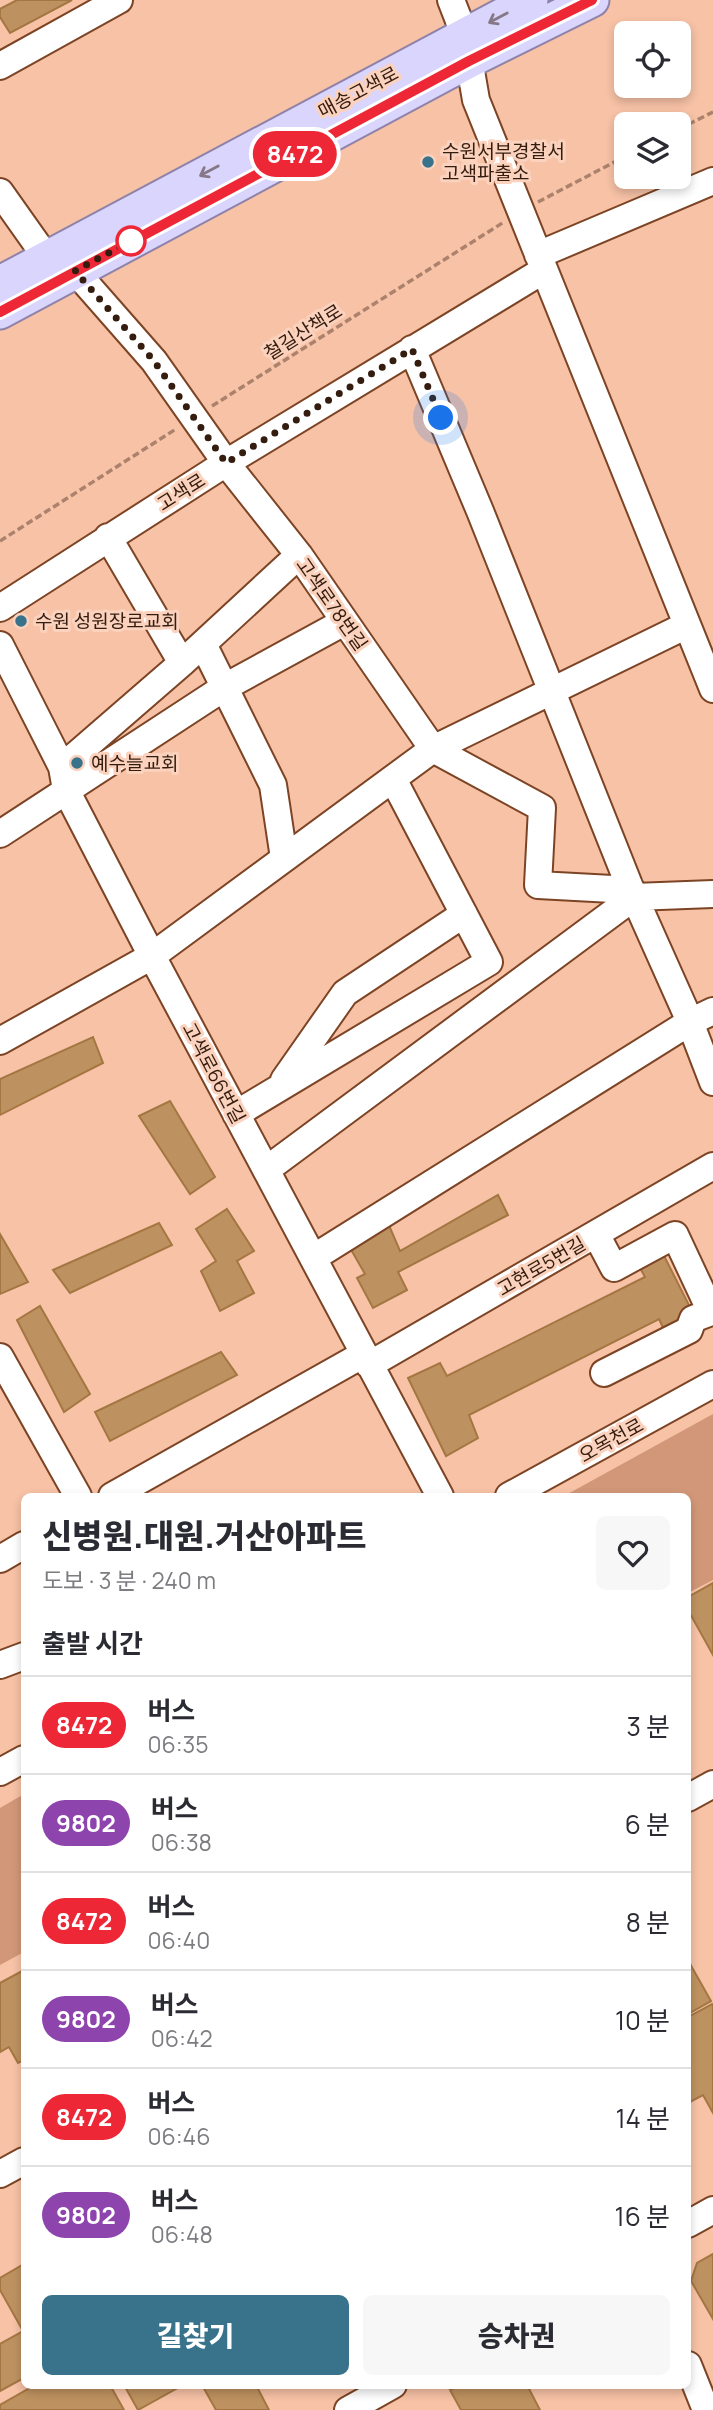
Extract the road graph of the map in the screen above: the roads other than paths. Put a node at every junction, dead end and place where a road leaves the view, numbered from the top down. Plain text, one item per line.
1 (119, 0) edge
2 (451, 0) edge
3 (531, 0) edge
4 (592, 0) edge
5 (467, 48) junction
6 (0, 66) edge
7 (713, 181) edge
8 (0, 192) edge
9 (541, 262) junction
10 (60, 264) junction
11 (0, 283) edge
12 (0, 312) edge
13 (412, 349) junction
14 (226, 463) junction
15 (108, 537) junction
16 (299, 555) junction
17 (0, 608) edge
18 (344, 622) junction
19 (687, 625) junction
20 (204, 644) junction
21 (0, 645) edge
22 (182, 663) junction
23 (225, 687) junction
24 (713, 689) edge
25 (552, 691) junction
26 (433, 749) junction
27 (64, 778) junction
28 (393, 779) junction
29 (0, 834) edge
30 (284, 859) junction
31 (633, 893) junction
32 (713, 894) edge
33 (464, 914) junction
34 (152, 956) junction
35 (701, 1017) edge
36 (0, 1041) edge
37 (713, 1082) edge
38 (277, 1090) junction
39 (236, 1114) junction
40 (713, 1166) edge
41 (266, 1170) junction
42 (596, 1234) junction
43 (313, 1258) junction
44 (711, 1306) edge
45 (0, 1357) edge
46 (367, 1360) junction
47 (604, 1373) dead end
48 (713, 1384) edge
49 (10, 1396) edge
50 (76, 1493) edge
51 (118, 1493) edge
52 (438, 1493) edge
53 (514, 1493) edge
54 (21, 1547) edge
55 (0, 1559) edge
56 (21, 1657) edge
57 (0, 1665) edge
58 (21, 1761) edge
59 (0, 1772) edge
60 (713, 1784) edge
61 (691, 1796) edge
62 (21, 2163) edge
63 (0, 2174) edge
64 (713, 2210) edge
65 (691, 2222) edge
66 (691, 2372) edge
67 (386, 2389) edge
68 (348, 2410) edge
69 (706, 2410) edge

1 - 6 street
2 - 5 street
3 -> 5 main road, 매송고색로
4 - 5 main road, 매송고색로
5 - 9 street
5 - 10 main road, 매송고색로
7 - 9 street, 고색로
8 - 10 street, 고색로78번길
9 - 13 street, 고색로
9 - 19 street
10 - 11 main road, 매송고색로
10 - 12 main road, 매송고색로
10 - 14 street, 고색로78번길
13 - 14 street, 고색로
13 - 25 street
14 - 15 street, 고색로
14 - 16 street, 고색로78번길
15 - 17 street, 고색로
15 - 22 street
16 - 18 street, 고색로78번길
16 - 20 street
18 - 23 street
18 - 26 street, 고색로78번길
19 - 24 street
19 - 25 street
20 - 22 street
20 - 23 street
21 - 27 street, 고색로66번길
22 - 27 street
23 - 27 street
23 - 30 street
25 - 26 street
25 - 31 street
26 - 28 street
26 - 31 street
27 - 29 street
27 - 34 street, 고색로66번길
28 - 30 street
28 - 33 street
30 - 34 street
31 - 32 street
31 - 35 street
31 - 41 street
33 - 38 street
33 - 38 street
34 - 36 street
34 - 39 street, 고색로66번길
35 - 37 street
35 - 43 street
38 - 39 street
39 - 41 street, 고색로66번길
40 - 42 street, 고현로5번길
41 - 43 street, 고색로66번길
42 - 44 street
42 - 46 street, 고현로5번길
43 - 46 street, 고색로66번길
44 - 47 street
45 - 49 street
46 - 51 street, 고현로5번길
46 - 52 street, 고색로66번길
48 - 53 street, 오목천로
49 - 50 street
54 - 55 street
56 - 57 street
58 - 59 street
60 - 61 street
62 - 63 street
64 - 65 street
66 - 69 street
67 - 68 street

